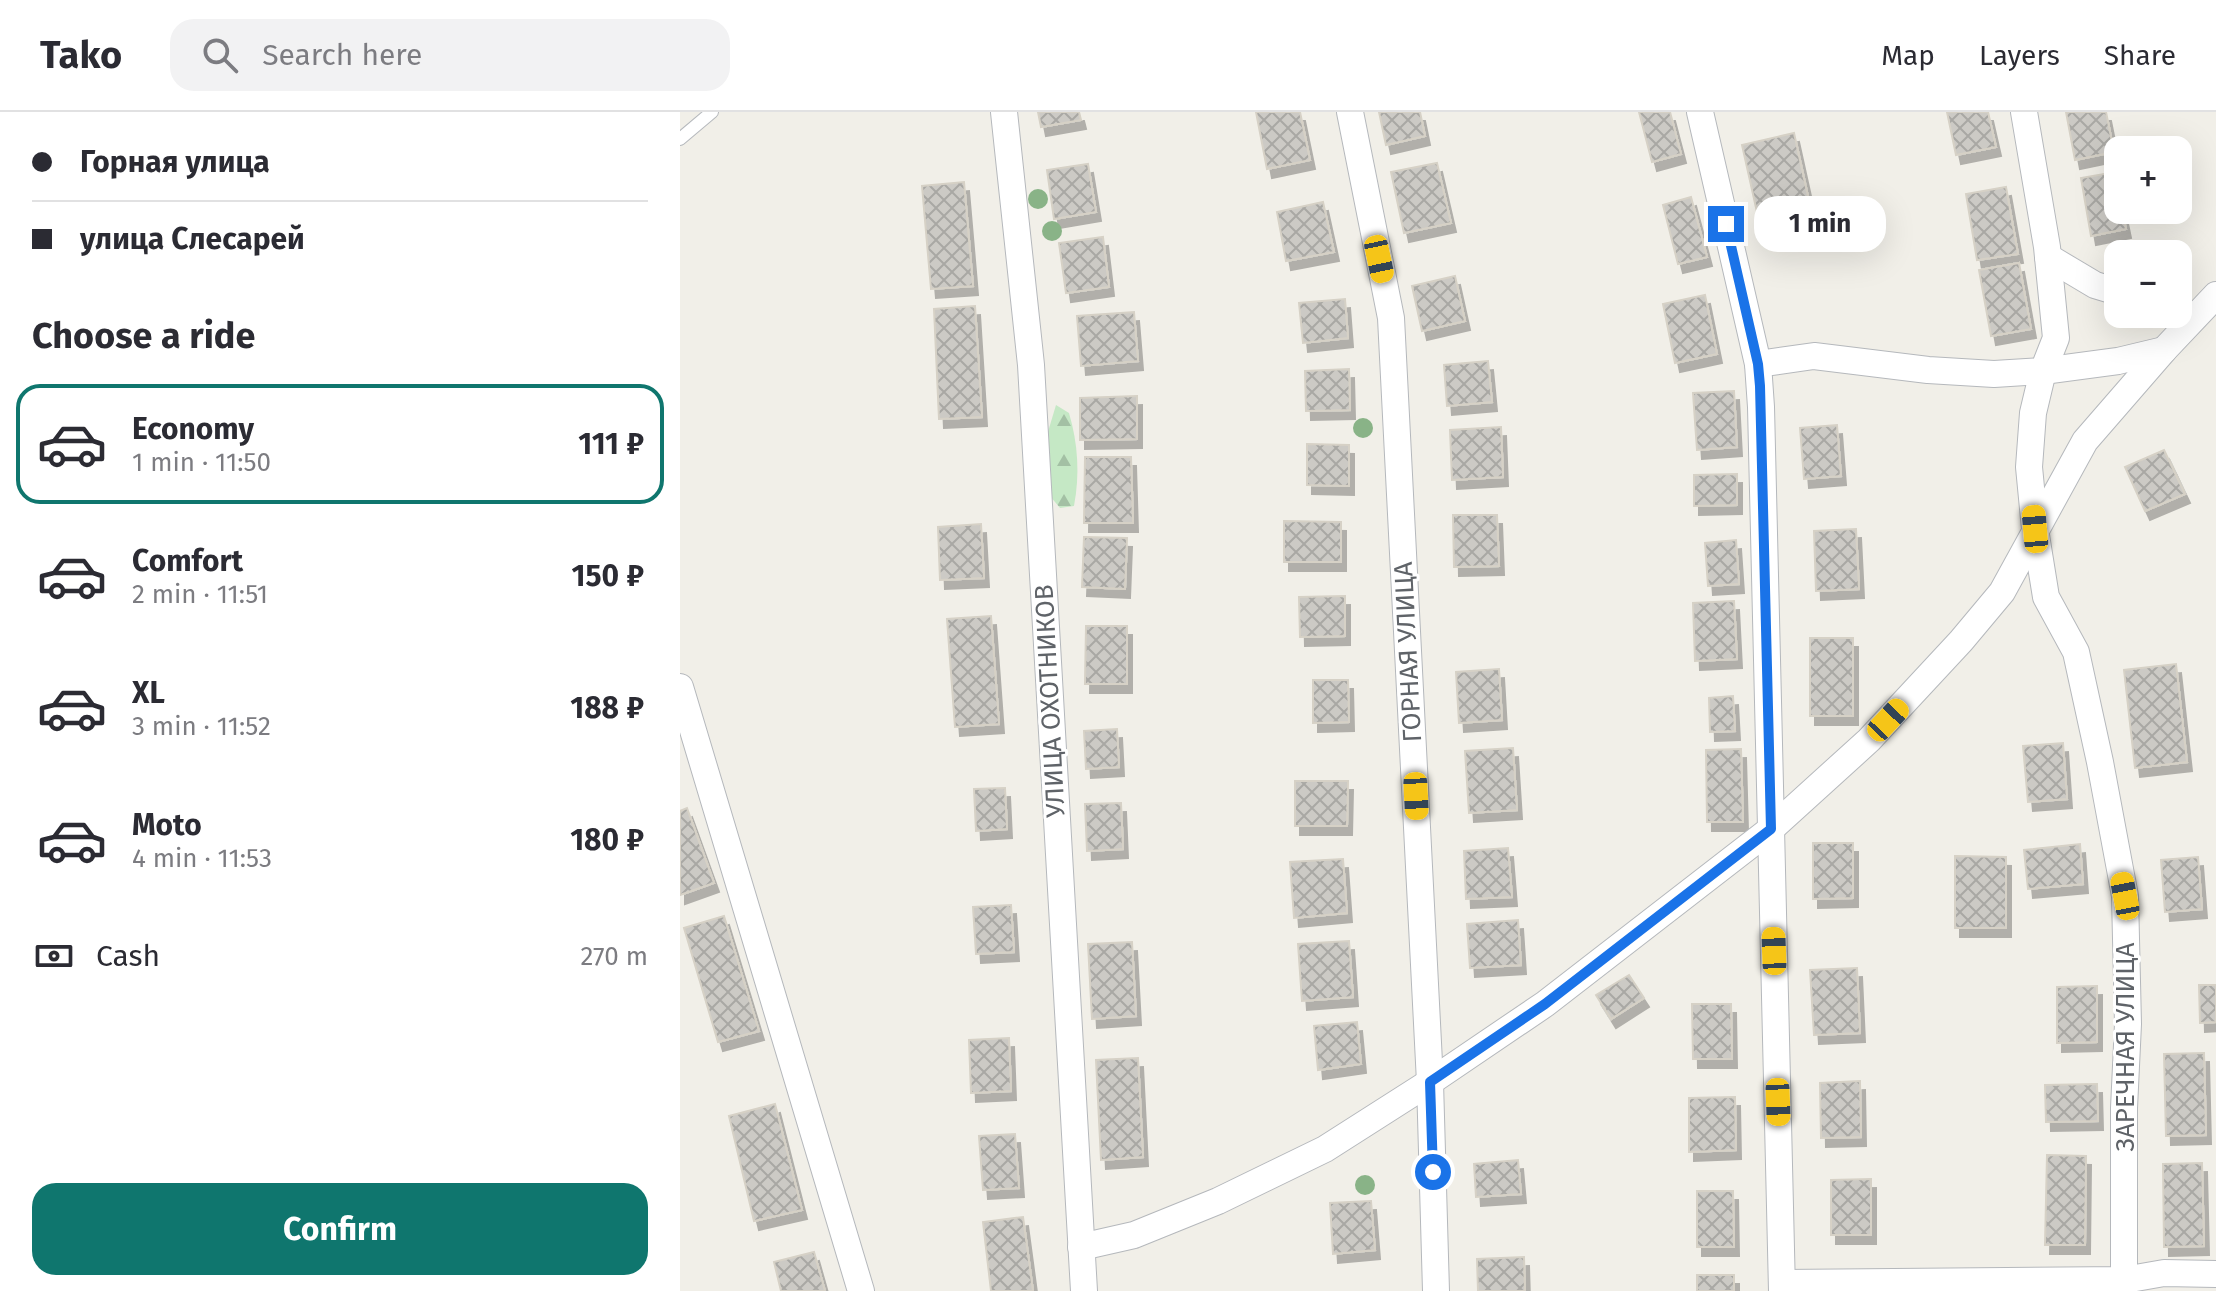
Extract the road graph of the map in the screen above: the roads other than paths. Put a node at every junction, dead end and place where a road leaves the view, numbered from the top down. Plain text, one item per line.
1 (712, 112) edge
2 (1004, 112) edge
3 (1350, 112) edge
4 (1700, 112) edge
5 (2024, 112) edge
6 (680, 139) edge
7 (2048, 257) junction
8 (2104, 288) edge
9 (2199, 304) edge
10 (2164, 350) junction
11 (1758, 364) junction
12 (2043, 371) junction
13 (2035, 529) junction
14 (680, 687) edge
15 (1771, 829) junction
16 (1430, 1082) junction
17 (1081, 1247) junction
18 (2216, 1274) edge
19 (2124, 1286) edge
20 (1782, 1287) edge
21 (861, 1291) edge
22 (1084, 1291) edge
23 (1436, 1291) edge

1 - 6 lane
2 - 17 street, УЛИЦА ОХОТНИКОВ
3 - 16 street, ГОРНАЯ УЛИЦА
4 - 11 street
5 - 7 street, ЗАРЕЧНАЯ УЛИЦА
7 - 8 street
7 - 12 street, ЗАРЕЧНАЯ УЛИЦА
9 - 10 street
10 - 12 street
10 - 13 street
11 - 12 street
11 - 15 street
12 - 13 street, ЗАРЕЧНАЯ УЛИЦА
13 - 15 street
13 - 19 street, ЗАРЕЧНАЯ УЛИЦА
14 - 21 street
15 - 16 street
15 - 20 street
16 - 17 street
16 - 23 street, ГОРНАЯ УЛИЦА
17 - 22 street, УЛИЦА ОХОТНИКОВ
18 - 19 street
19 - 20 street

